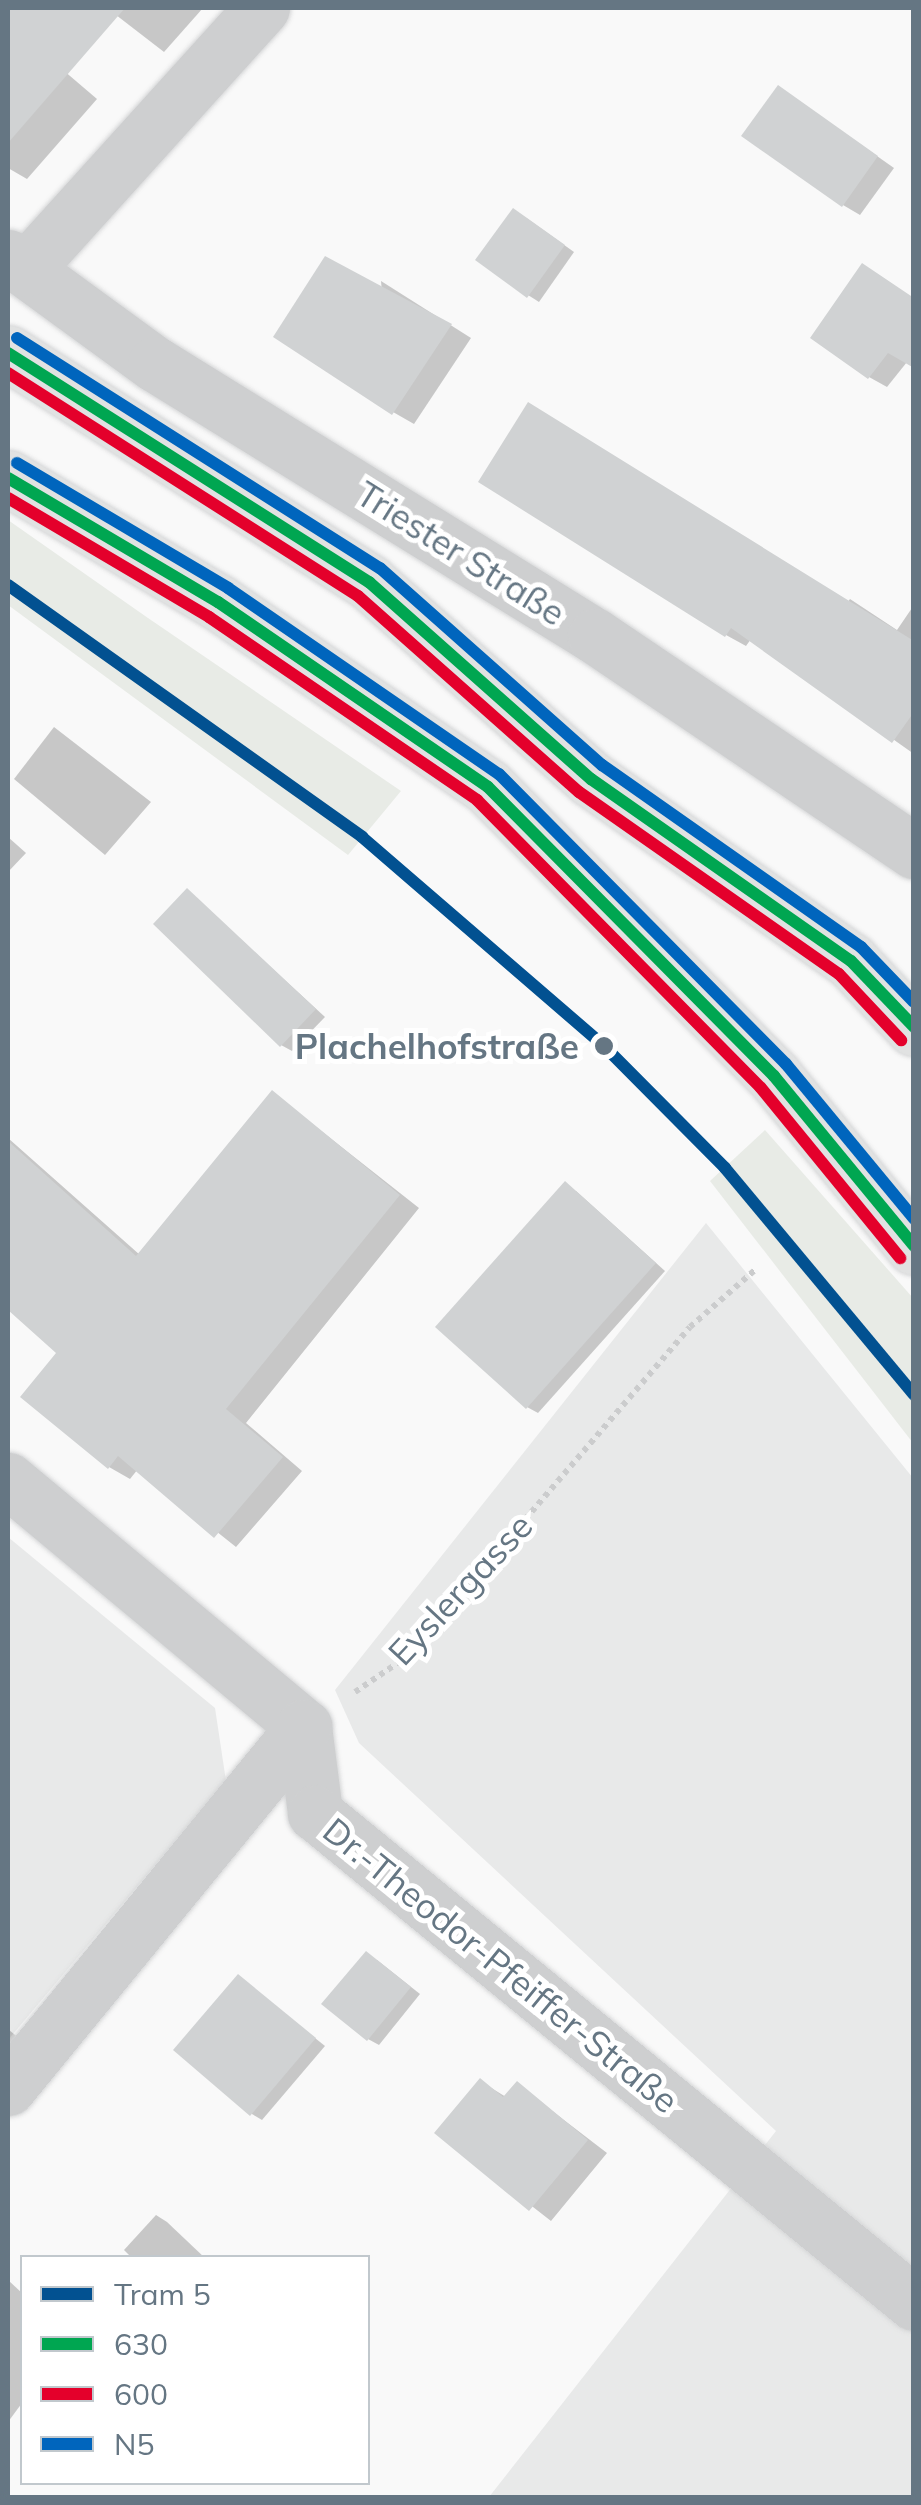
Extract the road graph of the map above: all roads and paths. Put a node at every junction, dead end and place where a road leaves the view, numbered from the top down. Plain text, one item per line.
1 (262, 8) edge
2 (17, 263) edge
3 (8, 353) edge
4 (8, 478) edge
5 (914, 850) edge
6 (914, 1028) edge
7 (914, 1247) edge
8 (756, 1268) dead end
9 (8, 1480) edge
10 (304, 1726) junction
11 (8, 2088) edge
12 (914, 2302) edge

1 - 2 street
2 - 5 street, Triester Straße
3 - 6 main road
4 - 7 main road
8 - 10 path, Eyslergasse
9 - 10 street
10 - 11 street
10 - 12 street, Dr.-Theodor-Pfeiffer-Straße

